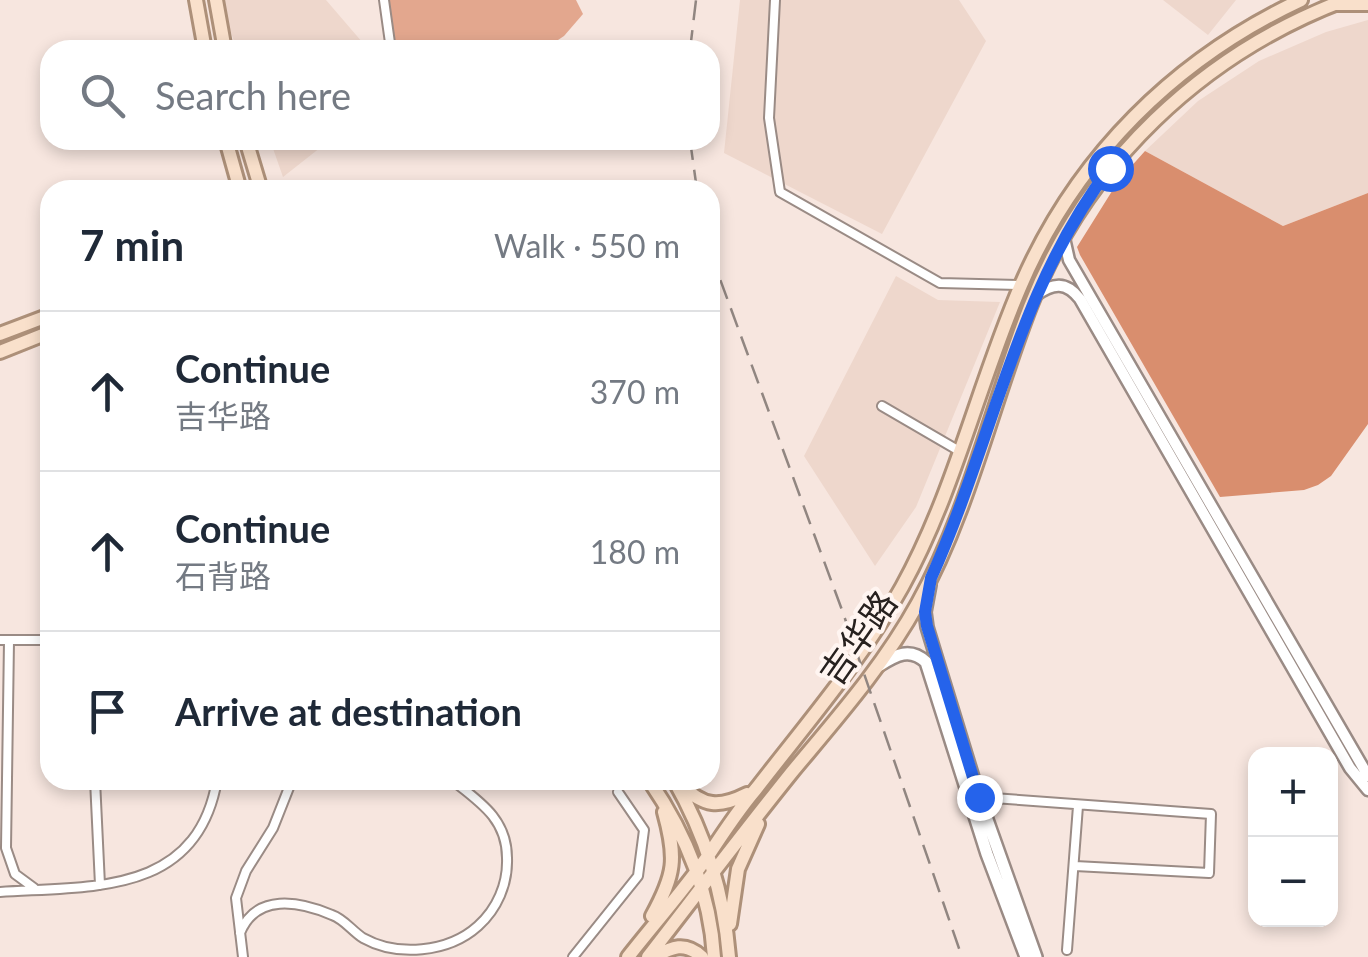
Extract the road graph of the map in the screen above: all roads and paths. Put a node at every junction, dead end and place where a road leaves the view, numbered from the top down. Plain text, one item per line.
1 (196, 0) edge
2 (216, 0) edge
3 (384, 0) edge
4 (775, 0) edge
5 (1300, 0) edge
6 (1340, 2) edge
7 (1278, 4) edge
8 (1368, 4) edge
9 (203, 40) edge
10 (223, 40) edge
11 (390, 40) edge
12 (229, 150) edge
13 (249, 150) edge
14 (237, 180) edge
15 (258, 180) edge
16 (1064, 236) junction
17 (1020, 286) junction
18 (1035, 296) junction
19 (40, 318) edge
20 (0, 334) edge
21 (40, 336) edge
22 (0, 352) edge
23 (882, 406) dead end
24 (961, 452) junction
25 (931, 578) junction
26 (4, 640) edge
27 (40, 640) edge
28 (876, 668) junction
29 (1368, 776) edge
30 (95, 790) edge
31 (214, 790) edge
32 (288, 790) edge
33 (465, 790) edge
34 (656, 790) edge
35 (680, 790) edge
36 (687, 790) edge
37 (754, 790) junction
38 (1368, 790) edge
39 (618, 792) dead end
40 (660, 795) junction
41 (979, 797) junction
42 (768, 802) junction
43 (1078, 806) junction
44 (708, 856) junction
45 (1075, 866) junction
46 (697, 870) junction
47 (714, 872) junction
48 (100, 885) junction
49 (702, 886) junction
50 (38, 890) junction
51 (0, 892) edge
52 (240, 933) junction
53 (728, 942) junction
54 (1068, 950) dead end
55 (423, 953) edge
56 (630, 954) edge
57 (242, 957) edge
58 (573, 957) edge
59 (651, 957) edge
60 (702, 957) edge
61 (714, 957) edge
62 (728, 957) edge
63 (1026, 957) edge
64 (1036, 957) edge

1 - 9 main road
2 - 10 main road
3 - 11 street
4 - 17 street
5 - 7 main road, 吉华路
6 - 8 main road
6 - 16 main road, 吉华路
7 - 17 main road, 吉华路
12 - 14 main road
13 - 15 main road
16 - 18 main road, 吉华路
16 - 29 street
17 - 24 main road, 吉华路
18 - 25 main road, 吉华路
18 - 38 street
19 - 20 main road
21 - 22 main road
23 - 24 street
24 - 37 main road, 吉华路
25 - 28 main road, 吉华路
25 - 41 main road
26 - 27 street
26 - 50 street
28 - 42 main road, 吉华路
28 - 63 main road
30 - 48 street
31 - 48 street
32 - 52 street
33 - 55 street
34 - 40 main road
35 - 44 main road
36 - 37 main road
37 - 44 main road, 吉华路
39 - 58 street
40 - 46 main road
40 - 56 main road
41 - 43 street
41 - 64 main road
42 - 47 main road, 吉华路
42 - 53 main road
43 - 45 street
43 - 45 street
44 - 46 main road, 吉华路
44 - 47 main road
45 - 54 street
46 - 49 main road
46 - 56 main road, 吉华路
47 - 49 main road, 吉华路
47 - 53 main road
48 - 50 street
49 - 59 main road, 吉华路
49 - 61 main road
50 - 51 street
52 - 55 street
52 - 57 street
53 - 62 main road
59 - 60 main road

